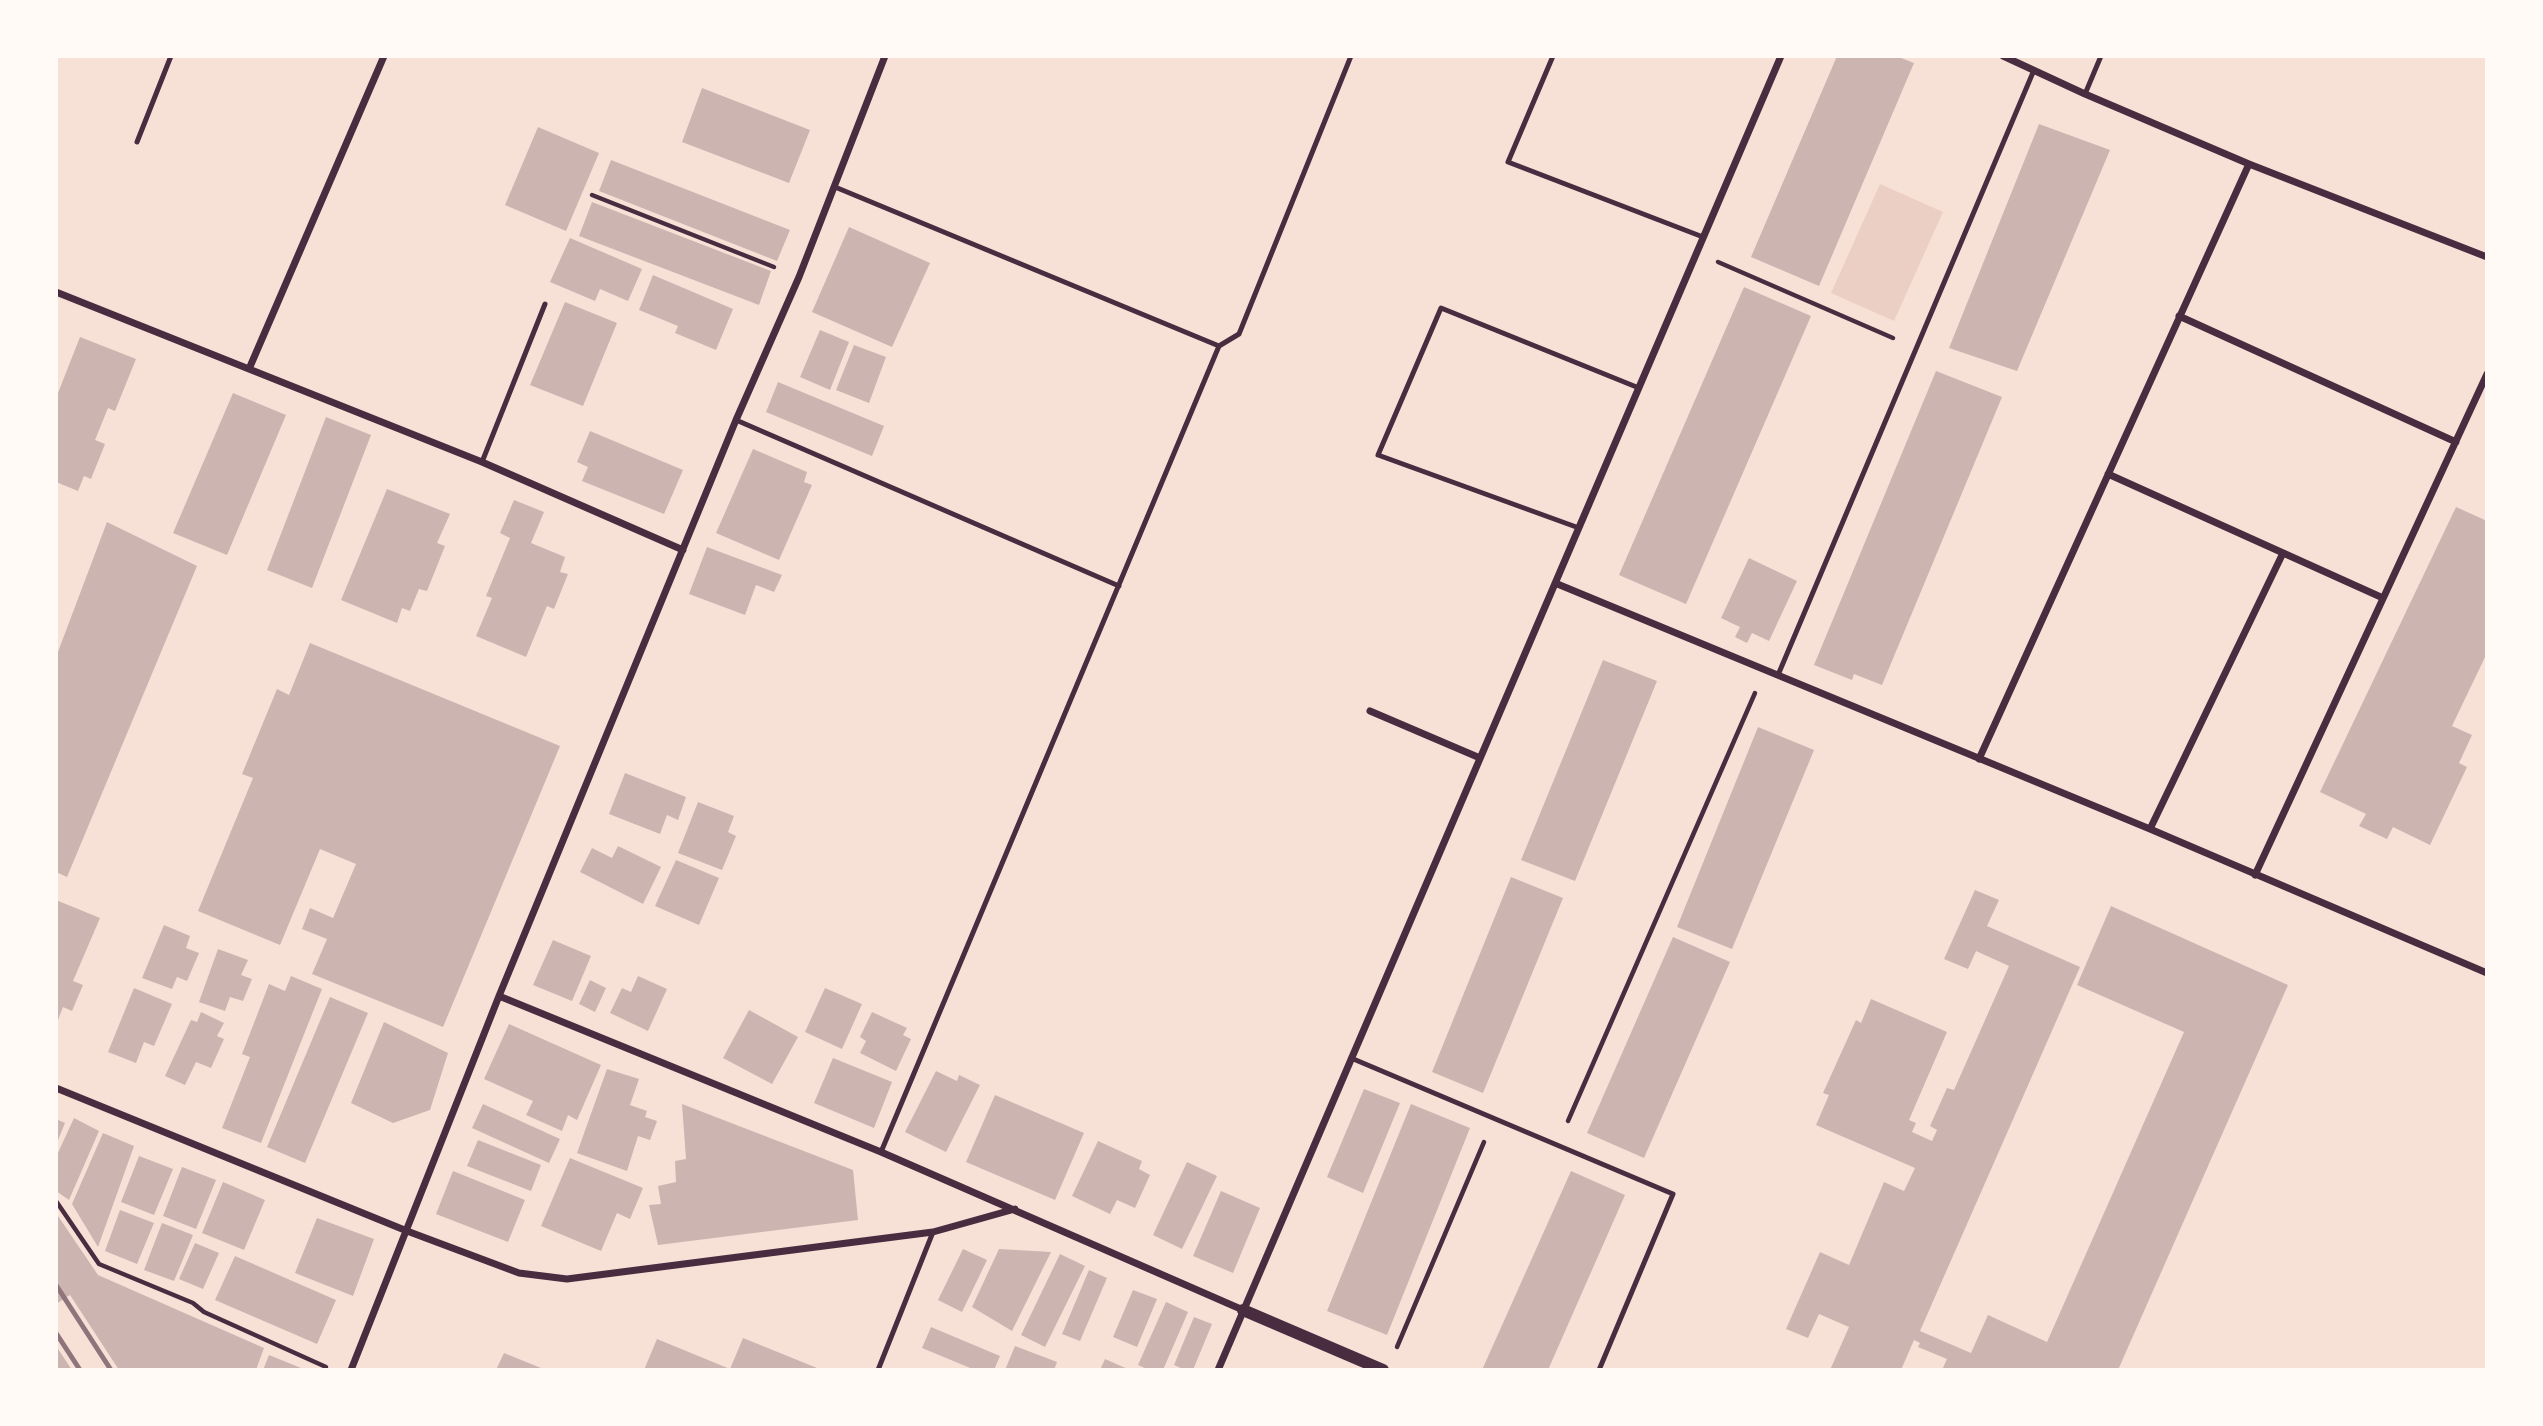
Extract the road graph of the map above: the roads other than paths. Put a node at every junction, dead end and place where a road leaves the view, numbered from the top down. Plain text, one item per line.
1 (171, 56) edge
2 (384, 56) edge
3 (885, 56) edge
4 (1352, 56) edge
5 (1553, 56) edge
6 (1781, 56) edge
7 (2003, 56) edge
8 (2101, 56) edge
9 (2034, 70) junction
10 (2085, 94) junction
11 (137, 142) dead end
12 (2249, 164) junction
13 (835, 187) junction
14 (1703, 237) junction
15 (2487, 257) edge
16 (56, 292) edge
17 (545, 304) dead end
18 (2179, 316) junction
19 (1219, 346) junction
20 (249, 369) junction
21 (2487, 374) edge
22 (1639, 388) junction
23 (736, 420) junction
24 (2456, 442) junction
25 (482, 462) junction
26 (2108, 474) junction
27 (1579, 528) junction
28 (683, 550) junction
29 (2283, 553) junction
30 (1555, 583) junction
31 (1119, 586) junction
32 (2384, 598) junction
33 (1778, 675) junction
34 (1370, 711) dead end
35 (1480, 758) junction
36 (1979, 759) junction
37 (2150, 830) junction
38 (2255, 875) junction
39 (2487, 972) edge
40 (499, 996) junction
41 (1351, 1058) junction
42 (56, 1088) edge
43 (881, 1152) junction
44 (1015, 1209) junction
45 (407, 1231) junction
46 (933, 1232) junction
47 (1243, 1310) junction
48 (351, 1370) edge
49 (878, 1370) edge
50 (1217, 1370) edge
51 (1383, 1370) edge
52 (1599, 1370) edge

1 - 11 lane
2 - 20 street
3 - 13 street
4 - 19 lane
5 - 14 lane
6 - 14 street
7 - 9 street
8 - 10 lane
9 - 10 street
9 - 33 lane
10 - 12 street
12 - 15 street
12 - 18 street
13 - 19 lane
13 - 23 street
14 - 22 street
16 - 20 street
17 - 25 lane
18 - 24 street
18 - 26 street
19 - 31 lane
20 - 25 street
21 - 24 street
22 - 27 street
22 - 27 lane
23 - 28 street
23 - 31 lane
24 - 32 street
25 - 28 street
26 - 29 street
26 - 36 street
27 - 30 street
28 - 40 street
29 - 32 street
29 - 37 street
30 - 33 street
30 - 35 street
31 - 43 lane
32 - 38 street
33 - 36 street
34 - 35 street
35 - 41 street
36 - 37 street
37 - 38 street
38 - 39 street
40 - 43 street
40 - 45 street
41 - 47 street
41 - 52 lane
42 - 45 street
43 - 44 street
44 - 46 street
44 - 47 street
45 - 46 street
45 - 48 street
46 - 49 lane
47 - 50 street
47 - 51 street

